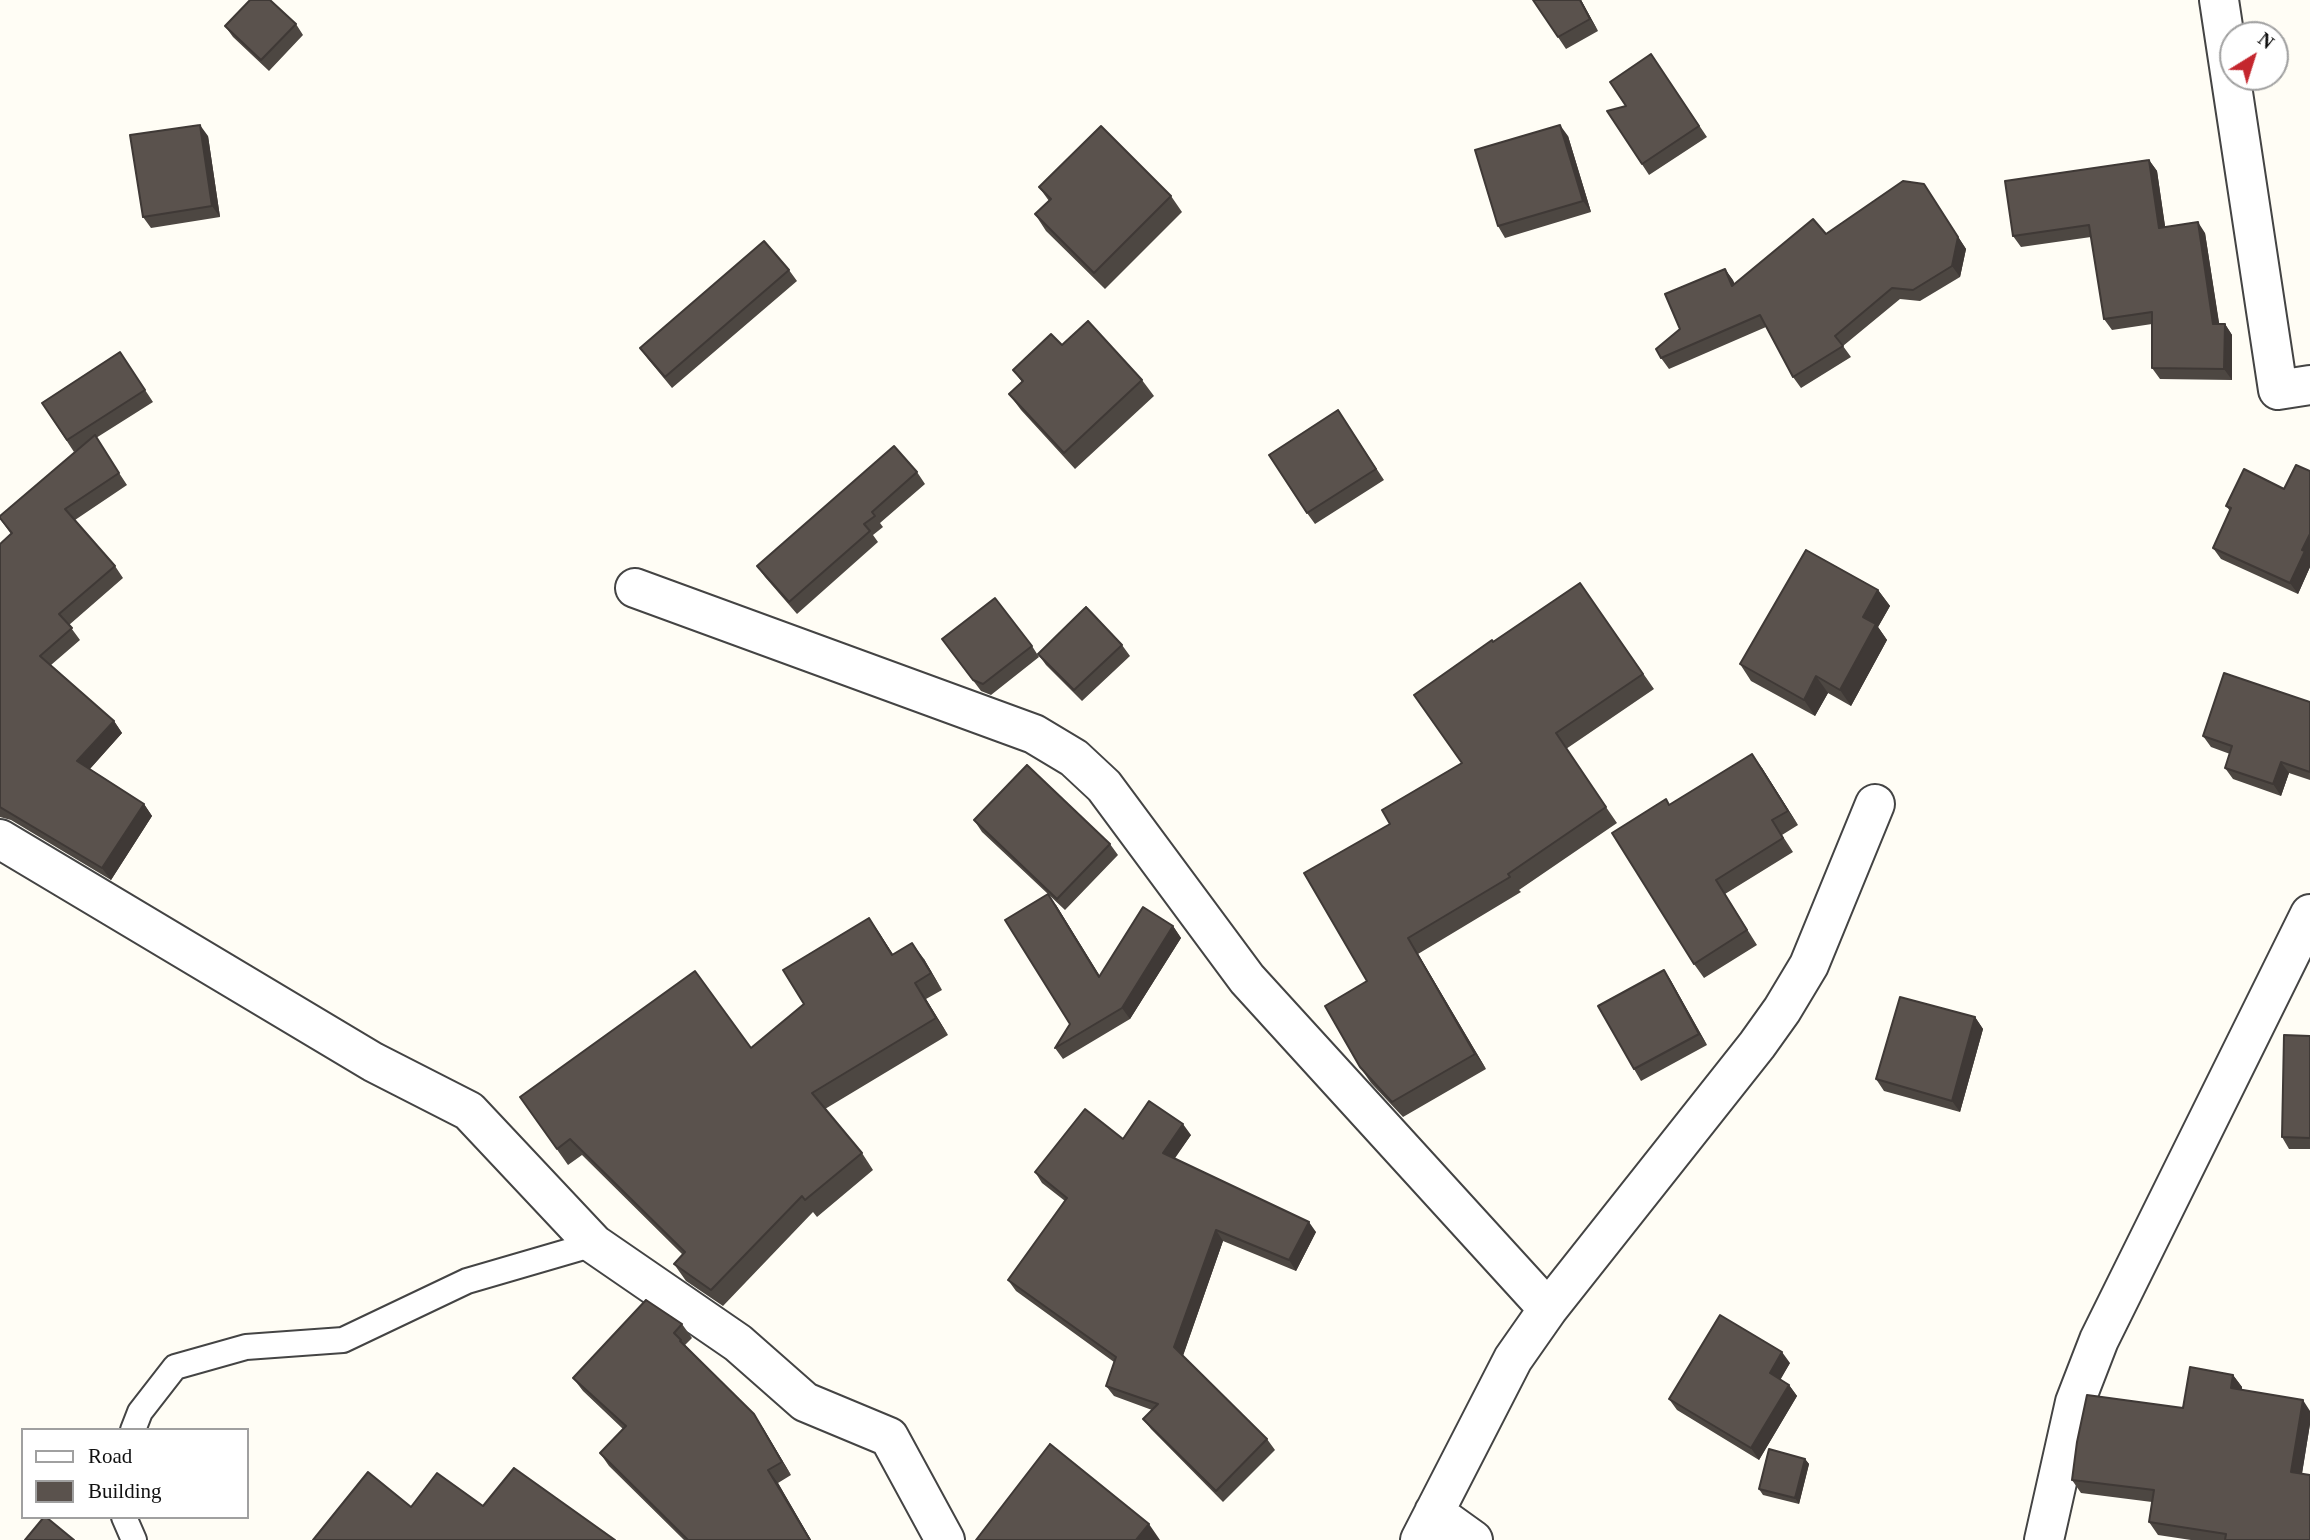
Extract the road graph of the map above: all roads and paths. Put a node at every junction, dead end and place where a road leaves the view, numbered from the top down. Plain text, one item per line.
1 (2219, 0) edge
2 (2310, 385) edge
3 (635, 588) dead end
4 (1875, 804) dead end
5 (0, 839) edge
6 (2310, 914) edge
7 (594, 1244) junction
8 (1548, 1309) junction
9 (134, 1428) edge
10 (125, 1519) edge
11 (1427, 1526) edge
12 (134, 1540) edge
13 (945, 1540) edge
14 (1473, 1540) edge
15 (2045, 1540) edge

1 - 2 street
3 - 8 street
4 - 8 street
5 - 7 street
6 - 15 street
7 - 9 lane
7 - 13 street
8 - 11 street
10 - 12 lane
11 - 14 street

